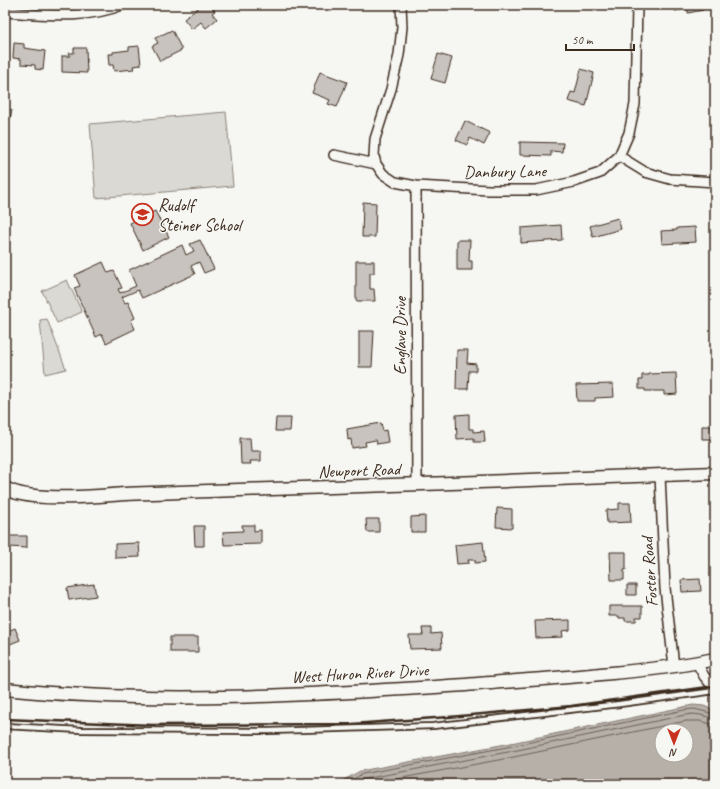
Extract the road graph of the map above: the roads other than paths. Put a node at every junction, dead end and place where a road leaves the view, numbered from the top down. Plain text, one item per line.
1 (122, 5) edge
2 (401, 5) edge
3 (637, 5) edge
4 (5, 12) edge
5 (334, 155) dead end
6 (620, 156) junction
7 (376, 164) junction
8 (715, 182) edge
9 (416, 186) junction
10 (715, 473) edge
11 (660, 475) junction
12 (417, 485) junction
13 (5, 488) edge
14 (715, 659) edge
15 (697, 663) junction
16 (674, 666) junction
17 (5, 689) edge
18 (715, 690) edge
19 (5, 726) edge

1 - 4 street
2 - 7 street
3 - 6 street, Danbury Lane
5 - 7 street
6 - 8 street
6 - 9 street, Danbury Lane
7 - 9 street, Danbury Lane
9 - 12 street, Englave Drive
10 - 11 street, Newport Road
11 - 12 street, Newport Road
11 - 16 street, Foster Road
12 - 13 street, Newport Road
14 - 15 street, West Huron River Drive
15 - 16 street, West Huron River Drive
15 - 18 street
16 - 17 street, West Huron River Drive
18 - 19 lane

